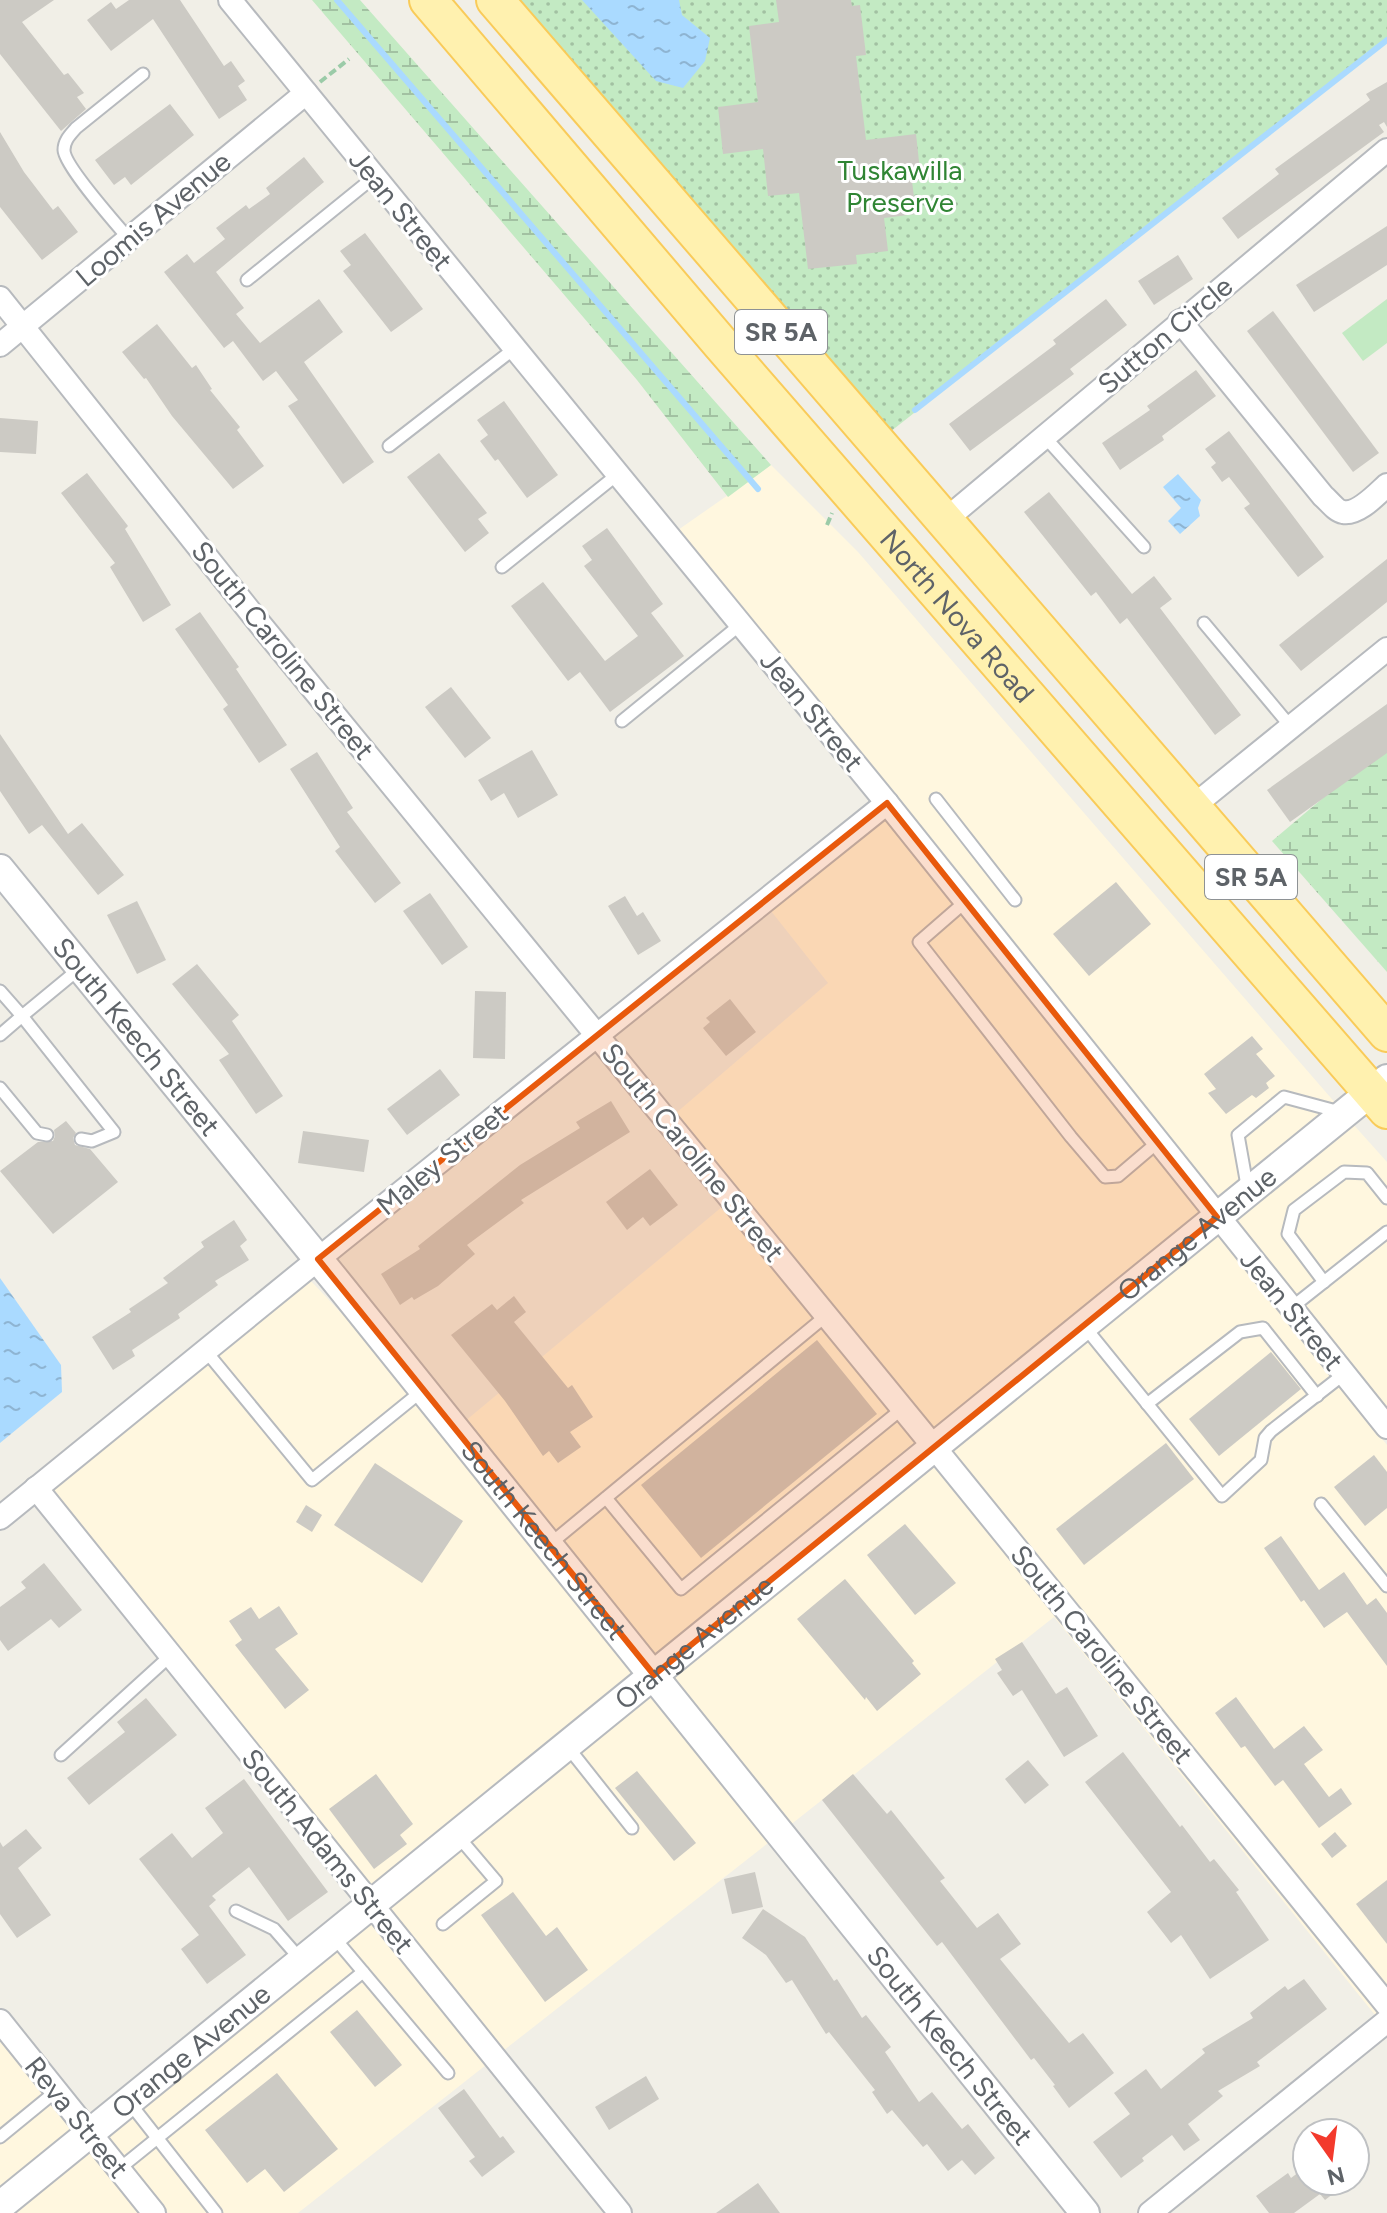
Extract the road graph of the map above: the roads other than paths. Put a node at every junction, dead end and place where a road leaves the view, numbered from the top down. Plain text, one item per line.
1 (230, 0) edge
2 (428, 0) edge
3 (495, 0) edge
4 (143, 74) dead end
5 (306, 93) junction
6 (1387, 150) edge
7 (374, 177) junction
8 (129, 239) junction
9 (247, 280) dead end
10 (0, 298) edge
11 (1180, 321) junction
12 (23, 327) junction
13 (0, 345) edge
14 (515, 348) junction
15 (1044, 436) junction
16 (389, 446) dead end
17 (618, 474) junction
18 (1387, 485) edge
19 (857, 501) junction
20 (944, 521) junction
21 (1144, 547) dead end
22 (912, 563) junction
23 (502, 567) dead end
24 (992, 578) junction
25 (1204, 623) dead end
26 (741, 624) junction
27 (1387, 649) edge
28 (622, 721) dead end
29 (1291, 727) junction
30 (936, 799) dead end
31 (887, 803) junction
32 (1191, 808) junction
33 (0, 869) edge
34 (1015, 900) dead end
35 (965, 902) junction
36 (81, 968) junction
37 (0, 991) edge
38 (22, 1016) junction
39 (1387, 1033) edge
40 (0, 1035) edge
41 (597, 1035) junction
42 (0, 1088) edge
43 (1372, 1098) edge
44 (42, 1134) dead end
45 (81, 1139) dead end
46 (1158, 1142) junction
47 (1248, 1192) junction
48 (1387, 1198) edge
49 (1217, 1217) junction
50 (1387, 1232) edge
51 (318, 1259) junction
52 (1324, 1282) junction
53 (1291, 1308) junction
54 (827, 1315) junction
55 (1083, 1326) junction
56 (205, 1350) junction
57 (1344, 1374) junction
58 (423, 1389) junction
59 (1317, 1396) junction
60 (1147, 1404) junction
61 (903, 1408) junction
62 (1386, 1424) edge
63 (934, 1447) junction
64 (36, 1488) junction
65 (606, 1498) junction
66 (1321, 1504) dead end
67 (0, 1518) edge
68 (549, 1545) junction
69 (1387, 1586) edge
70 (170, 1656) junction
71 (654, 1675) junction
72 (566, 1746) junction
73 (61, 1755) dead end
74 (632, 1828) dead end
75 (457, 1835) junction
76 (371, 1904) junction
77 (236, 1911) dead end
78 (443, 1924) dead end
79 (332, 1935) junction
80 (301, 1960) junction
81 (363, 1972) junction
82 (1387, 2005) edge
83 (0, 2021) edge
84 (1387, 2021) edge
85 (448, 2073) dead end
86 (55, 2092) junction
87 (128, 2101) junction
88 (89, 2133) junction
89 (0, 2137) edge
90 (159, 2139) junction
91 (119, 2169) junction
92 (0, 2206) edge
93 (154, 2213) edge
94 (216, 2213) edge
95 (620, 2213) edge
96 (1085, 2213) edge
97 (1150, 2213) edge

1 - 5 street, Jean Street
2 - 19 main road, North Nova Road / SR 5A
3 - 20 main road, North Nova Road / SR 5A
4 - 8 lane
5 - 7 street, Jean Street
5 - 8 street, Loomis Avenue
6 - 11 street, Sutton Circle
7 - 9 lane
7 - 14 street, Jean Street
8 - 12 street, Loomis Avenue
10 - 12 street, South Caroline Street
11 - 15 street, Sutton Circle
11 - 18 street
12 - 13 street, Loomis Avenue
12 - 41 street, South Caroline Street
14 - 16 lane
14 - 17 street, Jean Street
15 - 20 street, Sutton Circle
15 - 21 lane
17 - 23 lane
17 - 26 street, Jean Street
19 - 20 main road
19 - 22 main road, North Nova Road / SR 5A
20 - 24 main road, North Nova Road / SR 5A
22 - 24 main road
22 - 43 main road, North Nova Road / SR 5A
24 - 32 main road, North Nova Road / SR 5A
25 - 29 lane
26 - 28 lane
26 - 31 street, Jean Street
27 - 29 street
29 - 32 street
30 - 34 lane
31 - 35 street, Jean Street
31 - 41 street, Maley Street
32 - 39 main road, North Nova Road / SR 5A
33 - 36 street, South Keech Street
35 - 46 street, Jean Street
35 - 46 lane
36 - 38 lane
36 - 51 street, South Keech Street
37 - 38 lane
38 - 40 lane
38 - 45 lane
41 - 51 street, Maley Street
41 - 54 street, South Caroline Street
42 - 44 lane
43 - 47 street, Orange Avenue
43 - 47 lane
46 - 49 street, Jean Street
47 - 49 street, Orange Avenue
48 - 52 lane
49 - 53 street, Jean Street
49 - 55 street, Orange Avenue
50 - 52 lane
51 - 56 street, Maley Street
51 - 58 street, South Keech Street
52 - 53 lane
53 - 57 street, Jean Street
54 - 61 street, South Caroline Street
54 - 65 lane
55 - 60 lane
55 - 63 street, Orange Avenue
56 - 58 lane
56 - 64 street, Maley Street
57 - 59 lane
57 - 62 street, Jean Street
58 - 68 street, South Keech Street
59 - 60 lane
59 - 60 lane
61 - 63 street, South Caroline Street
61 - 65 lane
63 - 71 street, Orange Avenue
63 - 82 street, South Caroline Street
64 - 67 street, Maley Street
64 - 70 street, South Adams Street
65 - 68 lane
66 - 69 lane
68 - 71 street, South Keech Street
70 - 73 lane
70 - 76 street, South Adams Street
71 - 72 street, Orange Avenue
71 - 96 street, South Keech Street
72 - 74 lane
72 - 75 street, Orange Avenue
75 - 76 street, Orange Avenue
75 - 78 lane
76 - 79 street, Orange Avenue
76 - 95 street, South Adams Street
77 - 80 lane
79 - 80 street, Orange Avenue
79 - 81 lane
80 - 87 street, Orange Avenue
81 - 85 lane
81 - 90 lane
83 - 86 street, Reva Street
84 - 97 street
86 - 88 street, Reva Street
86 - 89 lane
87 - 88 street, Orange Avenue
87 - 90 lane
88 - 91 street, Reva Street
88 - 92 street, Orange Avenue
90 - 91 lane
90 - 94 lane
91 - 93 street, Reva Street

